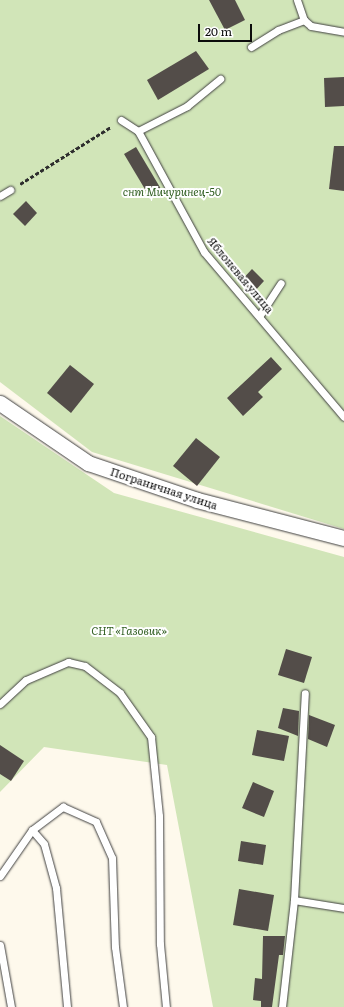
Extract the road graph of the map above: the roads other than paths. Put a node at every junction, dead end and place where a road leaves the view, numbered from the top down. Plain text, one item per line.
1 (297, 0) edge
2 (304, 20) junction
3 (344, 32) edge
4 (251, 47) dead end
5 (220, 79) dead end
6 (121, 120) road end
7 (138, 132) junction
8 (10, 190) road end
9 (0, 196) edge
10 (281, 283) dead end
11 (260, 315) junction
12 (0, 403) edge
13 (344, 417) edge
14 (344, 538) edge
15 (304, 693) dead end
16 (0, 704) edge
17 (32, 830) junction
18 (0, 876) edge
19 (294, 900) junction
20 (344, 908) edge
21 (0, 945) edge
22 (11, 1007) edge
23 (68, 1007) edge
24 (123, 1007) edge
25 (166, 1007) edge
26 (282, 1007) edge

1 - 2 lane
2 - 3 lane
2 - 4 lane
5 - 7 lane
6 - 7 lane, Яблоневая улица
7 - 11 lane, Яблоневая улица
8 - 9 lane
10 - 11 lane
11 - 13 lane, Яблоневая улица
12 - 14 street, Пограничная улица
15 - 19 lane
16 - 25 lane
17 - 18 lane
17 - 23 lane
17 - 24 lane
19 - 20 lane
19 - 26 lane
21 - 22 lane

